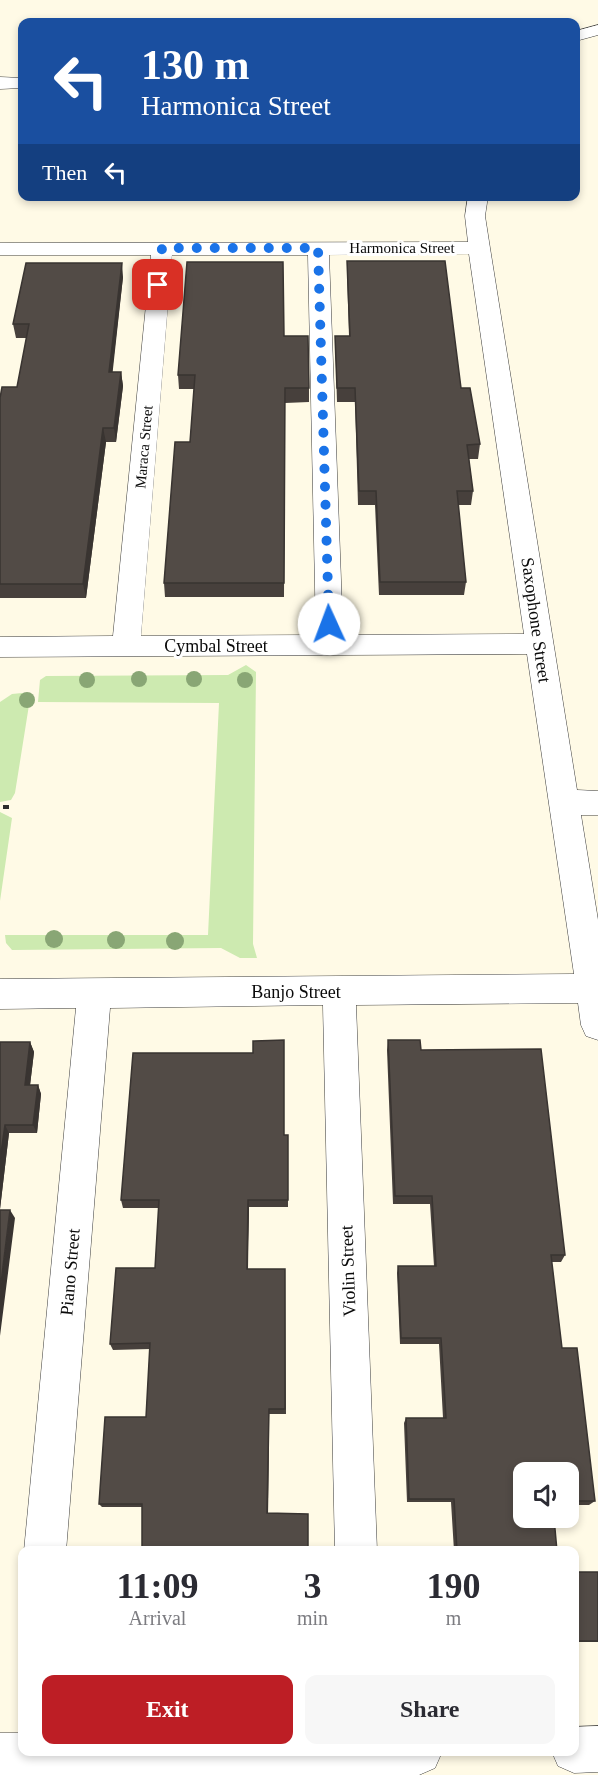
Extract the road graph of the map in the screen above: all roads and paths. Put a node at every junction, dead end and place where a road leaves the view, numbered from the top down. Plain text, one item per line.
1 (598, 30) edge
2 (580, 35) edge
3 (0, 83) edge
4 (18, 83) edge
5 (471, 203) edge
6 (162, 248) junction
7 (318, 248) junction
8 (479, 248) junction
9 (3, 249) edge
10 (0, 275) edge
11 (540, 644) junction
12 (330, 645) junction
13 (126, 646) junction
14 (0, 647) edge
15 (563, 802) junction
16 (598, 803) edge
17 (3, 807) dead end
18 (10, 807) dead end
19 (592, 988) junction
20 (339, 992) junction
21 (0, 994) edge
22 (94, 994) junction
23 (598, 1025) edge
24 (45, 1546) edge
25 (356, 1546) edge
26 (598, 1749) edge
27 (579, 1750) edge

1 - 2 street
3 - 4 street
5 - 8 street, Saxophone Street
6 - 7 street, Harmonica Street
6 - 9 street, Harmonica Street
6 - 13 street, Maraca Street
7 - 8 street, Harmonica Street
7 - 12 street
8 - 11 street, Saxophone Street
9 - 10 street
11 - 12 street, Cymbal Street
11 - 15 street, Saxophone Street
12 - 13 street, Cymbal Street
13 - 14 street, Cymbal Street
15 - 16 street
15 - 19 street, Saxophone Street
17 - 18 path
19 - 20 street, Banjo Street
19 - 23 street, Saxophone Street
20 - 22 street, Banjo Street
20 - 25 street, Violin Street
21 - 22 street, Banjo Street
22 - 24 street, Piano Street
26 - 27 street

